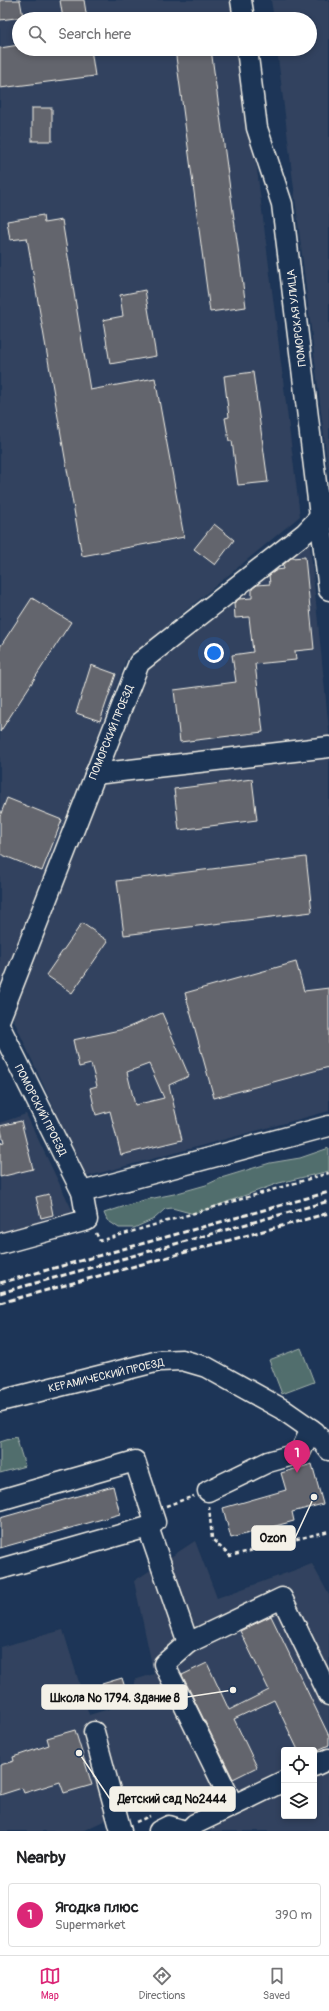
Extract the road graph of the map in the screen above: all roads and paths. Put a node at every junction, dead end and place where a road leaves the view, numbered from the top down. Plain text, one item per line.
1 (241, 0) edge
2 (243, 12) edge
3 (248, 56) edge
4 (320, 517) junction
5 (329, 590) edge
6 (329, 747) edge
7 (95, 774) junction
8 (0, 1018) edge
9 (0, 1027) edge
10 (329, 1126) edge
11 (329, 1173) edge
12 (82, 1192) junction
13 (87, 1220) junction
14 (0, 1244) edge
15 (0, 1401) edge
16 (311, 1429) junction
17 (329, 1450) edge
18 (208, 1491) junction
19 (0, 1500) edge
20 (150, 1519) junction
21 (329, 1531) edge
22 (0, 1569) edge
23 (188, 1644) junction
24 (323, 1667) edge
25 (329, 1695) edge
26 (94, 1732) dead end
27 (329, 1759) edge
28 (317, 1765) edge
29 (281, 1782) edge
30 (233, 1805) junction
31 (121, 1831) edge
32 (159, 1831) edge
33 (187, 1831) edge

1 - 2 street
3 - 4 street, ПОМОРСКАЯ УЛИЦА
4 - 5 street, ПОМОРСКАЯ УЛИЦА
4 - 7 street, ПОМОРСКИЙ ПРОЕЗД
6 - 7 street
7 - 8 street, ПОМОРСКИЙ ПРОЕЗД
9 - 12 street, ПОМОРСКИЙ ПРОЕЗД
10 - 12 street
11 - 13 path
12 - 13 street, ПОМОРСКИЙ ПРОЕЗД
13 - 14 street
15 - 16 street, КЕРАМИЧЕСКИЙ ПРОЕЗД
16 - 17 street, КЕРАМИЧЕСКИЙ ПРОЕЗД
16 - 18 street
18 - 20 path
18 - 21 path
19 - 20 street
20 - 22 street
20 - 23 street
23 - 24 street
23 - 30 street
24 - 25 street
26 - 31 street
27 - 28 street
29 - 30 street
30 - 33 street
32 - 33 street

